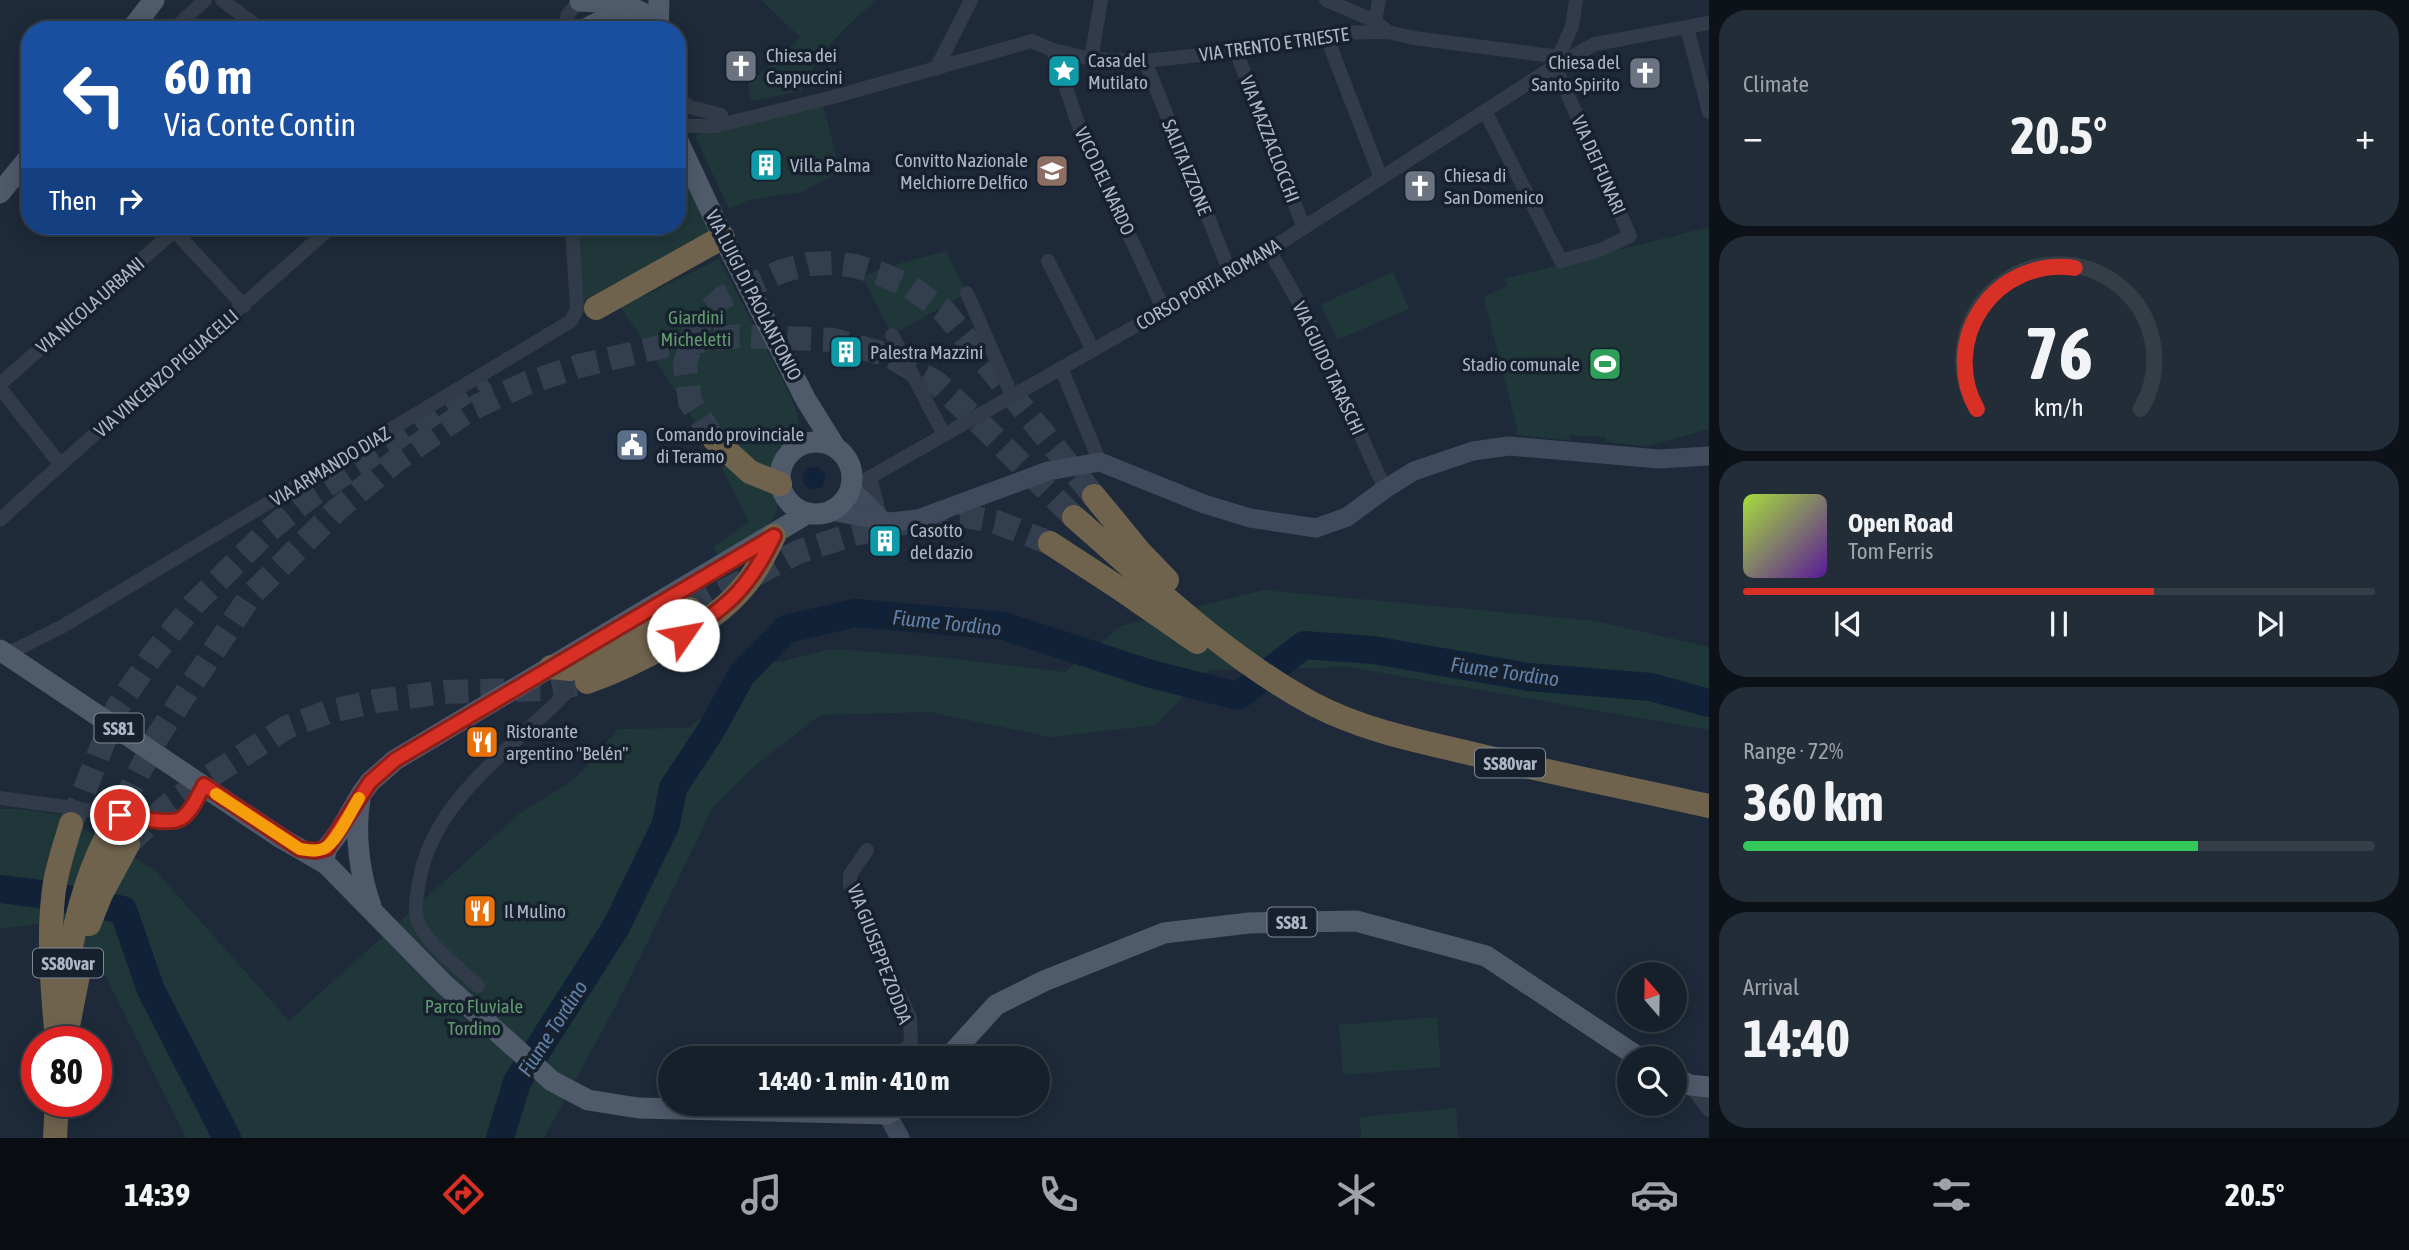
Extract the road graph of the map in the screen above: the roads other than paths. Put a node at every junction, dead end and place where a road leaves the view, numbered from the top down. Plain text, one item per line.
1 (154, 0) edge
2 (205, 0) edge
3 (222, 0) edge
4 (580, 0) edge
5 (659, 0) edge
6 (971, 0) edge
7 (1101, 0) edge
8 (1326, 0) edge
9 (1380, 0) edge
10 (1576, 0) edge
11 (1375, 20) junction
12 (138, 21) edge
13 (183, 21) edge
14 (250, 21) edge
15 (566, 21) edge
16 (582, 21) edge
17 (598, 21) edge
18 (634, 21) edge
19 (651, 21) edge
20 (655, 21) edge
21 (1709, 23) edge
22 (1687, 28) junction
23 (1388, 32) junction
24 (1325, 33) junction
25 (1053, 50) junction
26 (1236, 51) junction
27 (1091, 59) junction
28 (1144, 61) junction
29 (1557, 61) junction
30 (936, 69) junction
31 (686, 104) edge
32 (1485, 111) junction
33 (1709, 112) edge
34 (721, 115) dead end
35 (686, 126) edge
36 (686, 158) edge
37 (21, 167) edge
38 (1381, 178) junction
39 (0, 193) edge
40 (1304, 228) junction
41 (166, 235) edge
42 (182, 235) edge
43 (322, 235) edge
44 (573, 235) edge
45 (723, 237) junction
46 (1269, 250) junction
47 (1048, 261) dead end
48 (1230, 272) junction
49 (967, 293) dead end
50 (244, 306) junction
51 (596, 308) dead end
52 (1164, 310) junction
53 (892, 335) dead end
54 (1093, 350) junction
55 (1061, 368) junction
56 (0, 386) edge
57 (1012, 396) junction
58 (807, 400) junction
59 (944, 435) junction
60 (713, 439) tunnel mouth
61 (797, 447) junction
62 (836, 448) junction
63 (1709, 456) edge
64 (1100, 462) junction
65 (60, 464) junction
66 (870, 477) junction
67 (851, 488) junction
68 (1385, 489) junction
69 (784, 493) junction
70 (1094, 496) tunnel mouth
71 (830, 511) junction
72 (808, 513) junction
73 (1074, 517) tunnel mouth
74 (881, 519) junction
75 (0, 520) edge
76 (778, 533) junction
77 (1050, 543) tunnel mouth
78 (690, 609) tunnel mouth
79 (1211, 636) junction
80 (41, 638) junction
81 (1, 651) edge
82 (551, 667) junction
83 (32, 673) junction
84 (587, 682) tunnel mouth
85 (204, 785) junction
86 (362, 793) junction
87 (0, 798) edge
88 (1709, 806) edge
89 (69, 830) tunnel mouth
90 (113, 848) tunnel mouth
91 (867, 850) dead end
92 (360, 857) junction
93 (330, 858) junction
94 (373, 911) junction
95 (478, 986) dead end
96 (58, 1026) edge
97 (65, 1026) edge
98 (909, 1046) edge
99 (959, 1046) edge
100 (1621, 1046) edge
101 (1691, 1083) edge
102 (658, 1108) edge
103 (1709, 1110) edge
104 (896, 1116) edge
105 (56, 1117) edge
106 (55, 1138) edge
107 (900, 1138) edge

1 - 12 main road
2 - 13 street
3 - 14 street
4 - 15 street
4 - 16 main road
4 - 19 main road
5 - 20 main road
6 - 30 street
7 - 27 street
8 - 11 street
9 - 11 street
10 - 29 street
11 - 23 street
17 - 18 main road
21 - 22 street, CORSO PORTA ROMANA
22 - 29 street, CORSO PORTA ROMANA
22 - 33 street
23 - 24 street, VIA TRENTO E TRIESTE
23 - 29 street, VIA TRENTO E TRIESTE
24 - 26 street, VIA TRENTO E TRIESTE
24 - 38 street
25 - 27 street, VIA TRENTO E TRIESTE
25 - 30 street, VIA TRENTO E TRIESTE
25 - 52 street, VICO DEL NARDO
26 - 28 street, VIA TRENTO E TRIESTE
26 - 40 street, VIA MAZZACLOCCHI
27 - 28 street, VIA TRENTO E TRIESTE
28 - 48 street, SALITA IZZONE
29 - 32 street, CORSO PORTA ROMANA
29 - 32 street, VIA DEI FUNARI
30 - 35 street
31 - 34 street
32 - 38 street, CORSO PORTA ROMANA
36 - 45 main road, VIA LUIGI DI PAOLANTONIO
37 - 39 main road
38 - 40 street, CORSO PORTA ROMANA
40 - 46 street, CORSO PORTA ROMANA
41 - 56 street, VIA NICOLA URBANI
42 - 50 street
43 - 50 street, VIA VINCENZO PIGLIACELLI
44 - 80 street, VIA ARMANDO DIAZ
45 - 51 highway
45 - 58 main road, VIA LUIGI DI PAOLANTONIO
46 - 48 street, CORSO PORTA ROMANA
46 - 68 street, VIA GUIDO TARASCHI
47 - 54 street
48 - 52 street, CORSO PORTA ROMANA
49 - 57 street
50 - 65 street, VIA VINCENZO PIGLIACELLI
52 - 54 street, CORSO PORTA ROMANA
53 - 59 street
54 - 55 street, CORSO PORTA ROMANA
55 - 57 street, CORSO PORTA ROMANA
55 - 64 street
56 - 65 street
57 - 59 street, CORSO PORTA ROMANA
58 - 61 main road
58 - 62 main road, VIA LUIGI DI PAOLANTONIO
59 - 66 street, CORSO PORTA ROMANA
60 - 69 highway
61 - 62 main road
61 - 69 main road
62 - 67 main road
63 - 68 main road
64 - 68 main road
64 - 74 main road
65 - 75 street, VIA VINCENZO PIGLIACELLI
66 - 67 street, CORSO PORTA ROMANA
66 - 74 street
67 - 71 main road
67 - 74 main road
69 - 72 main road
69 - 76 main road
70 - 79 highway
71 - 72 main road
71 - 74 main road
72 - 76 main road
73 - 79 highway
76 - 82 main road
76 - 84 highway
77 - 79 highway
78 - 82 highway
79 - 88 highway, SS80var
80 - 81 street, VIA ARMANDO DIAZ
80 - 83 street
81 - 83 main road, SS81
82 - 86 main road
82 - 95 street
83 - 85 main road, SS81
85 - 87 street
85 - 93 main road, SS81
86 - 92 main road
86 - 93 main road
89 - 96 highway
90 - 97 highway
91 - 98 street, VIA GIUSEPPE ZODDA
92 - 93 main road, SS81
92 - 93 main road, SS81
92 - 94 main road
93 - 94 main road
94 - 102 main road
99 - 100 main road, SS81
101 - 103 street
104 - 107 main road
105 - 106 highway

